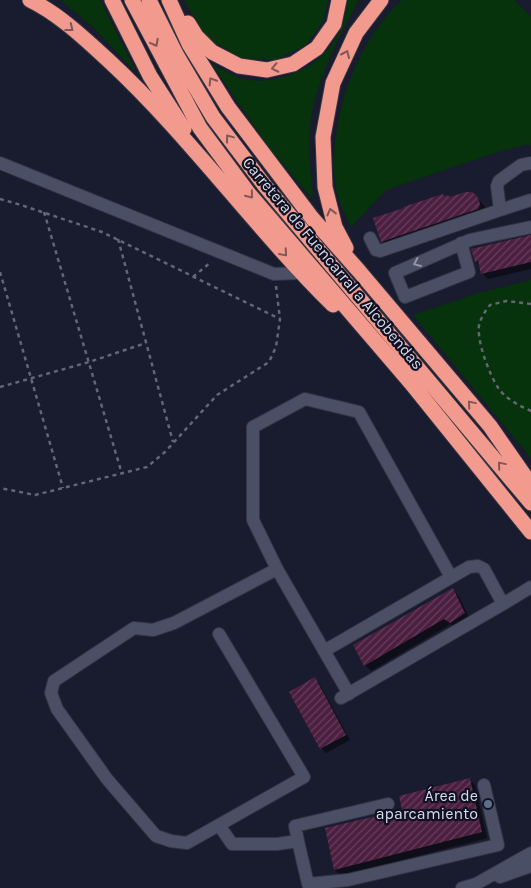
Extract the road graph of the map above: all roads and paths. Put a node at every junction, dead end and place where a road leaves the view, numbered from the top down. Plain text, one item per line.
1 (30, 0) edge
2 (112, 0) edge
3 (132, 0) edge
4 (149, 0) edge
5 (169, 0) edge
6 (174, 0) edge
7 (339, 0) edge
8 (381, 0) edge
9 (0, 163) edge
10 (206, 163) junction
11 (531, 163) edge
12 (0, 199) edge
13 (531, 200) edge
14 (500, 210) junction
15 (44, 212) junction
16 (531, 227) edge
17 (370, 238) dead end
18 (118, 239) junction
19 (461, 244) junction
20 (223, 253) junction
21 (359, 271) junction
22 (0, 272) edge
23 (300, 273) junction
24 (274, 274) junction
25 (193, 277) junction
26 (531, 304) edge
27 (280, 319) junction
28 (146, 343) junction
29 (89, 362) junction
30 (31, 378) junction
31 (411, 383) junction
32 (0, 387) edge
33 (531, 412) edge
34 (174, 442) junction
35 (122, 474) junction
36 (531, 485) edge
37 (0, 488) edge
38 (63, 488) junction
39 (531, 503) edge
40 (531, 532) edge
41 (277, 569) junction
42 (451, 577) junction
43 (531, 588) edge
44 (503, 604) junction
45 (219, 634) dead end
46 (324, 651) junction
47 (484, 785) dead end
48 (388, 804) dead end
49 (219, 825) junction
50 (298, 841) junction
51 (531, 853) edge
52 (531, 866) edge
53 (476, 884) junction
54 (462, 888) edge

1 -> 10 highway
2 - 10 highway
3 -> 31 highway, Carretera de Fuencarral a Alcobendas
39 -> 4 highway, Carretera de Fuencarral a Alcobendas
21 -> 5 highway
7 -> 6 highway
21 -> 8 highway
9 - 20 lane
10 -> 23 highway
11 - 14 lane
12 - 15 path
13 - 14 lane
14 - 17 lane
15 - 18 path
15 - 29 path
16 - 19 lane
18 - 25 path
18 - 28 path
19 -> 19 lane
20 - 24 lane
20 - 25 path
36 -> 21 highway
22 - 30 path
23 - 24 lane
23 - 31 highway
24 - 27 path
25 - 27 path
26 - 33 path
27 - 34 path
28 - 29 path
28 - 34 path
29 - 30 path
29 - 35 path
30 - 32 path
30 - 38 path
31 - 40 highway, Carretera de Fuencarral a Alcobendas
34 - 35 path
35 - 38 path
37 - 38 path
41 - 42 lane
41 - 46 lane
41 - 49 lane
42 - 44 lane
42 - 46 lane
43 - 44 lane
44 - 46 lane
45 - 49 lane
47 - 50 lane
48 - 50 lane
49 - 50 lane
51 - 53 lane
52 - 53 lane
53 - 54 lane

